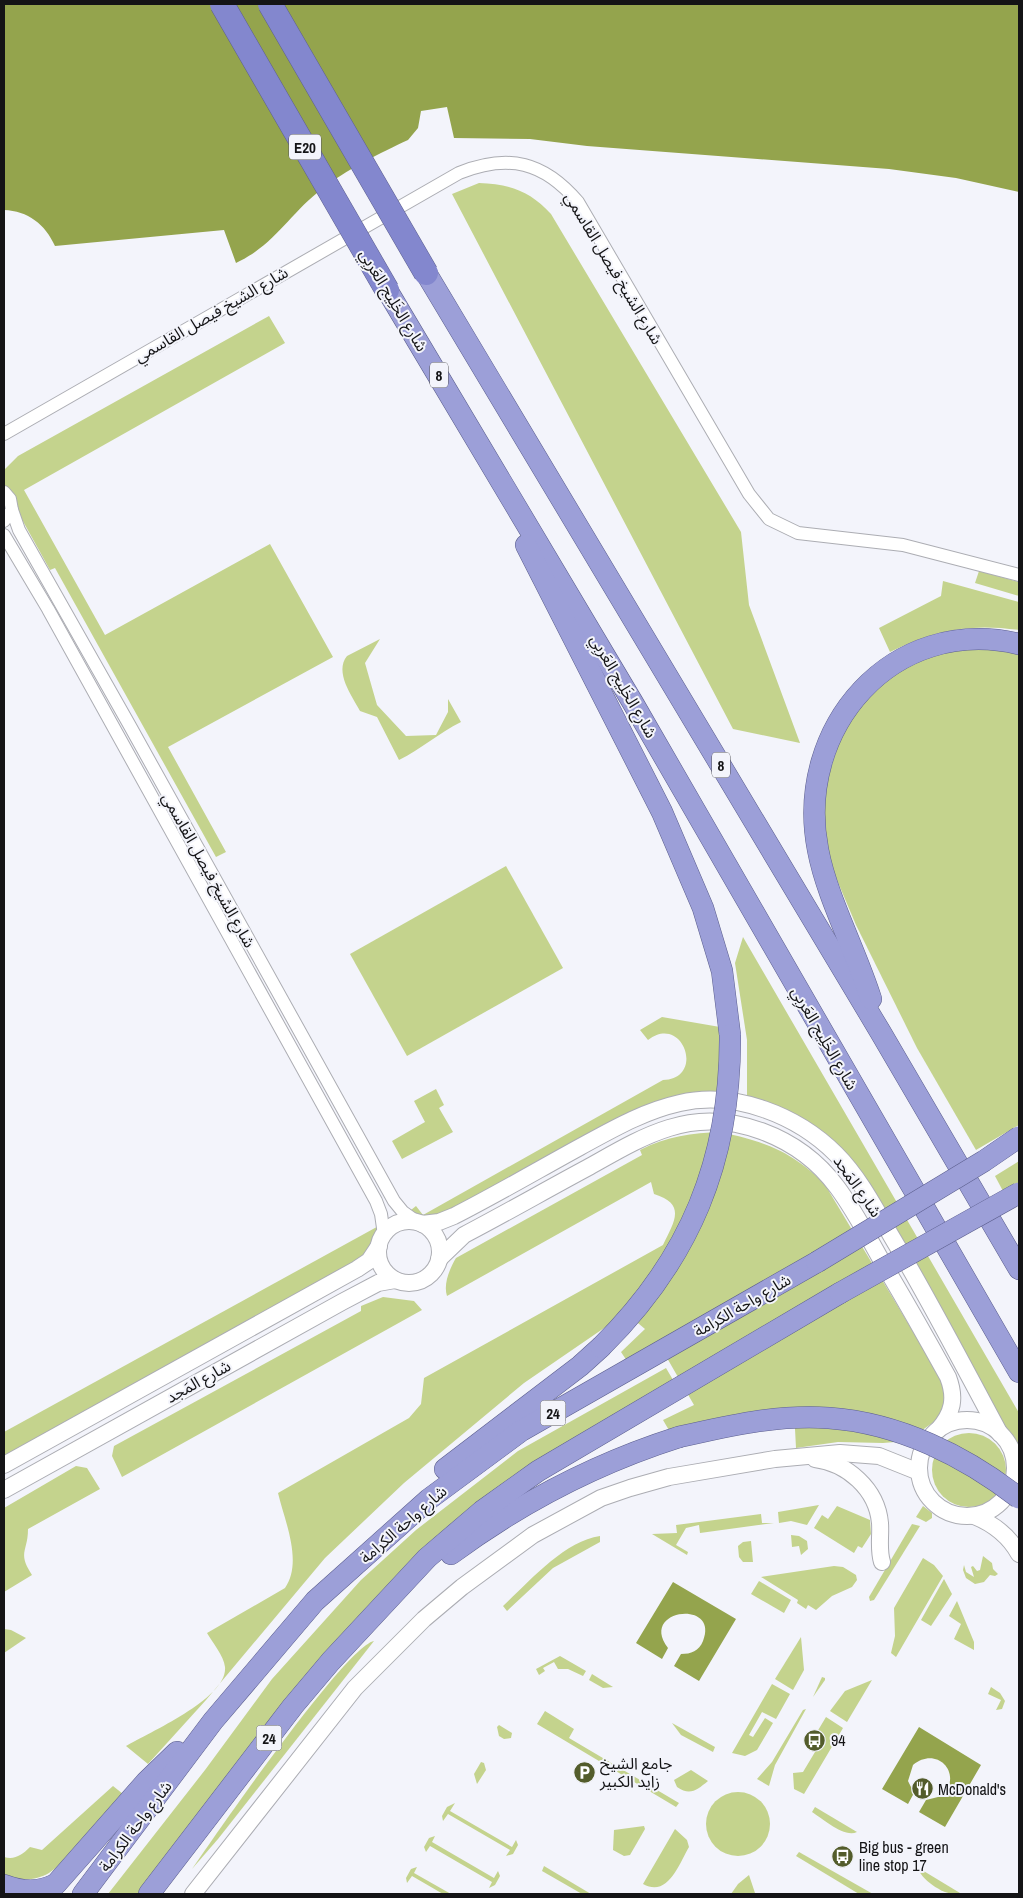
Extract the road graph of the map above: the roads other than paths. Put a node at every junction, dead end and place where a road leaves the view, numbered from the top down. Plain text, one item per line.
1 (222, 4) edge
2 (270, 4) edge
3 (426, 273) joint
4 (387, 290) joint
5 (4, 434) edge
6 (490, 459) junction
7 (4, 492) edge
8 (12, 510) junction
9 (4, 522) edge
10 (4, 535) edge
11 (1019, 575) edge
12 (1019, 644) edge
13 (881, 1033) junction
14 (1019, 1137) edge
15 (1019, 1192) edge
16 (419, 1223) junction
17 (381, 1241) junction
18 (439, 1259) junction
19 (1017, 1264) edge
20 (396, 1280) junction
21 (1019, 1372) edge
22 (938, 1430) junction
23 (1000, 1434) junction
24 (775, 1459) junction
25 (4, 1465) edge
26 (919, 1472) junction
27 (4, 1490) edge
28 (1015, 1493) edge
29 (1019, 1510) edge
30 (974, 1516) junction
31 (1019, 1554) edge
32 (882, 1562) dead end
33 (400, 1590) junction
34 (315, 1601) junction
35 (213, 1721) junction
36 (4, 1885) edge
37 (201, 1888) edge
38 (154, 1889) edge
39 (4, 1892) edge
40 (9, 1894) edge
41 (83, 1894) edge
42 (193, 1894) edge

1 - 4 highway, شارع الخَلِيج العَربِي / E20, bridge
2 - 3 highway, E20, bridge
3 - 13 highway, 8
4 - 6 highway, شارع الخَلِيج العَربِي / 8
5 - 11 street, شارع الشيخ فيصل القاسمي
6 - 21 highway, شارع الخَلِيج العَربِي / 8
6 - 34 highway, bridge
7 - 8 street, شارع الشيخ فيصل القاسمي
8 - 9 street
8 - 16 street, شارع الشيخ فيصل القاسمي
10 - 17 street, شارع الشيخ فيصل القاسمي
12 - 13 highway
13 - 19 highway, 8
14 - 34 highway, شارع واحة الكرامة / 24, bridge
15 - 33 highway, 24, bridge
16 - 17 street
16 - 18 street
16 - 23 street, شارع المَجد
17 - 20 street
17 - 25 street, شارع المَجد
18 - 20 street
18 - 22 street, شارع المَجد
20 - 27 street, شارع المَجد
22 - 23 street
22 - 26 street
23 - 28 street
24 - 26 street
24 - 32 street
24 - 37 street
26 - 30 street
28 - 29 street
28 - 30 street
28 - 33 highway, bridge
30 - 31 street
33 - 38 highway, 24
34 - 35 highway, شارع واحة الكرامة / 24
35 - 36 highway
35 - 41 highway, شارع واحة الكرامة / 24
37 - 42 street
39 - 40 highway

